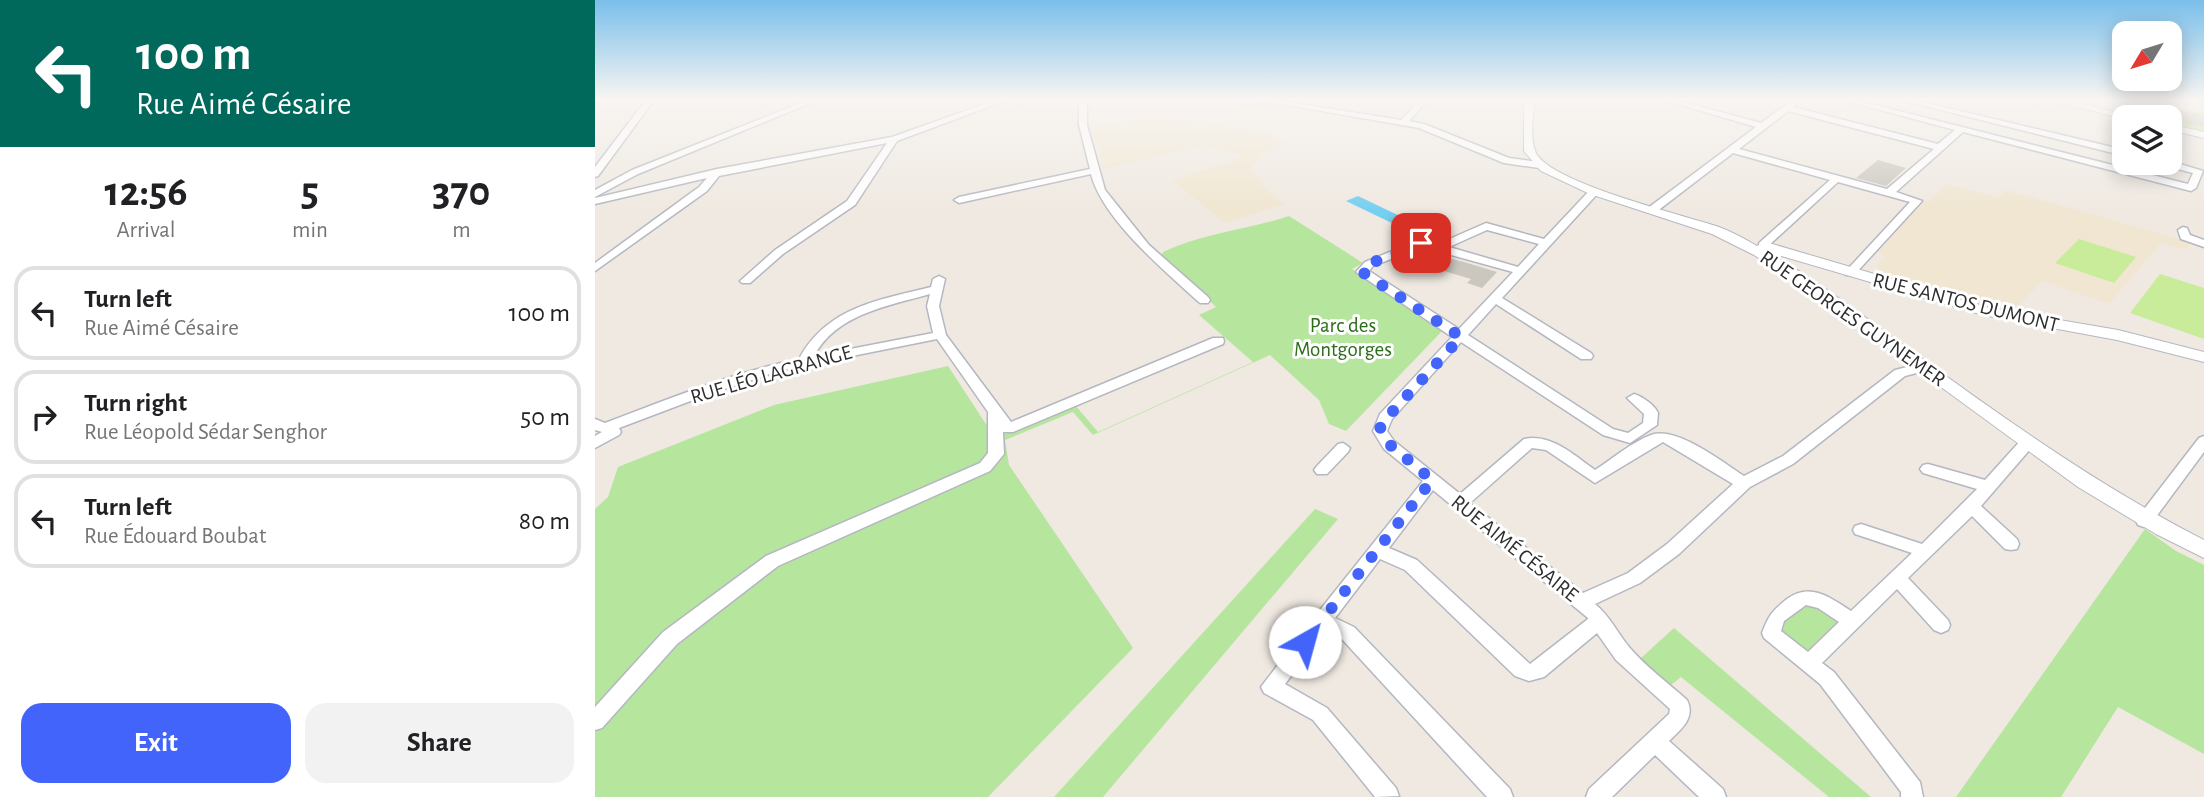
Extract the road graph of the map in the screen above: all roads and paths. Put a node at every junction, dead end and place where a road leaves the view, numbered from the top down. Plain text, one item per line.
1 (623, 137) edge
2 (722, 137) edge
3 (898, 137) edge
4 (1086, 137) edge
5 (1450, 137) edge
6 (1529, 137) edge
7 (1749, 137) edge
8 (1900, 137) edge
9 (1951, 137) edge
10 (1989, 137) edge
11 (2061, 137) edge
12 (894, 139) junction
13 (1938, 147) junction
14 (1733, 150) junction
15 (2112, 150) edge
16 (1539, 165) junction
17 (2112, 168) edge
18 (2182, 168) edge
19 (717, 172) junction
20 (1094, 172) junction
21 (595, 174) edge
22 (2139, 175) edge
23 (1836, 179) junction
24 (1595, 191) junction
25 (1889, 193) junction
26 (595, 194) edge
27 (959, 200) dead end
28 (595, 201) edge
29 (1652, 210) junction
30 (2182, 230) dead end
31 (1547, 243) junction
32 (2204, 244) edge
33 (1439, 248) junction
34 (1769, 251) junction
35 (595, 268) edge
36 (1521, 271) junction
37 (1850, 273) junction
38 (746, 281) dead end
39 (1496, 299) junction
40 (1203, 300) dead end
41 (940, 335) junction
42 (1461, 337) junction
43 (1218, 341) dead end
44 (1585, 356) dead end
45 (2204, 357) edge
46 (805, 361) junction
47 (1923, 367) junction
48 (1634, 398) dead end
49 (995, 412) junction
50 (601, 426) edge
51 (2204, 441) edge
52 (595, 443) edge
53 (2027, 443) junction
54 (1343, 448) dead end
55 (1929, 469) dead end
56 (1322, 470) dead end
57 (1432, 480) junction
58 (1744, 483) junction
59 (1988, 487) junction
60 (1460, 503) junction
61 (1972, 506) junction
62 (2144, 521) junction
63 (1861, 530) dead end
64 (2011, 544) dead end
65 (1377, 550) junction
66 (2204, 550) edge
67 (1925, 551) junction
68 (1897, 578) junction
69 (1581, 602) junction
70 (1322, 620) junction
71 (1601, 620) junction
72 (1853, 621) junction
73 (1941, 625) dead end
74 (1808, 664) junction
75 (595, 721) edge
76 (1655, 742) junction
77 (1388, 796) edge
78 (1502, 797) edge
79 (1597, 797) edge
80 (1715, 797) edge
81 (1912, 797) edge

1 - 21 street
2 - 26 street
3 - 12 street
4 - 20 street
5 - 16 street
6 - 16 street
7 - 14 street
8 - 13 street
9 - 13 street
10 - 17 street
11 - 15 street
12 - 19 street
12 - 38 street
13 - 25 street
14 - 23 street
14 - 29 street
16 - 24 street, RUE GEORGES GUYNEMER
18 - 22 street
19 - 28 street
19 - 35 street
20 - 27 street
20 - 40 street
23 - 25 street
23 - 34 street
24 - 29 street, RUE GEORGES GUYNEMER
24 - 31 street
25 - 37 street
29 - 34 street, RUE GEORGES GUYNEMER
30 - 32 street
31 - 33 street
31 - 36 street
33 - 36 street
33 - 42 street
34 - 37 street, RUE SANTOS DUMONT
34 - 47 street, RUE GEORGES GUYNEMER
36 - 39 street
37 - 45 street, RUE SANTOS DUMONT
39 - 42 street
39 - 44 street
41 - 46 street, RUE LÉO LAGRANGE
41 - 46 street
41 - 49 street
42 - 48 street
42 - 57 street, RUE AIMÉ CÉSAIRE
43 - 49 street
46 - 50 street, RUE LÉO LAGRANGE
47 - 53 street, RUE GEORGES GUYNEMER
47 - 58 street
49 - 75 street
50 - 52 street, RUE LÉO LAGRANGE
51 - 62 street
53 - 59 street
53 - 62 street, RUE GEORGES GUYNEMER
54 - 56 street
55 - 59 street
57 - 60 street, RUE AIMÉ CÉSAIRE
57 - 65 street
58 - 60 street
58 - 69 street
59 - 61 street
60 - 69 street, RUE AIMÉ CÉSAIRE
61 - 64 street
61 - 67 street
62 - 66 street, RUE GEORGES GUYNEMER
63 - 67 street
65 - 70 street
65 - 71 street
67 - 68 street
68 - 72 street
68 - 73 street
69 - 71 street, RUE AIMÉ CÉSAIRE
70 - 77 street
70 - 78 street
71 - 76 street, RUE AIMÉ CÉSAIRE
72 - 74 street
72 - 74 street
74 - 81 street
76 - 79 street, RUE AIMÉ CÉSAIRE
76 - 80 street

